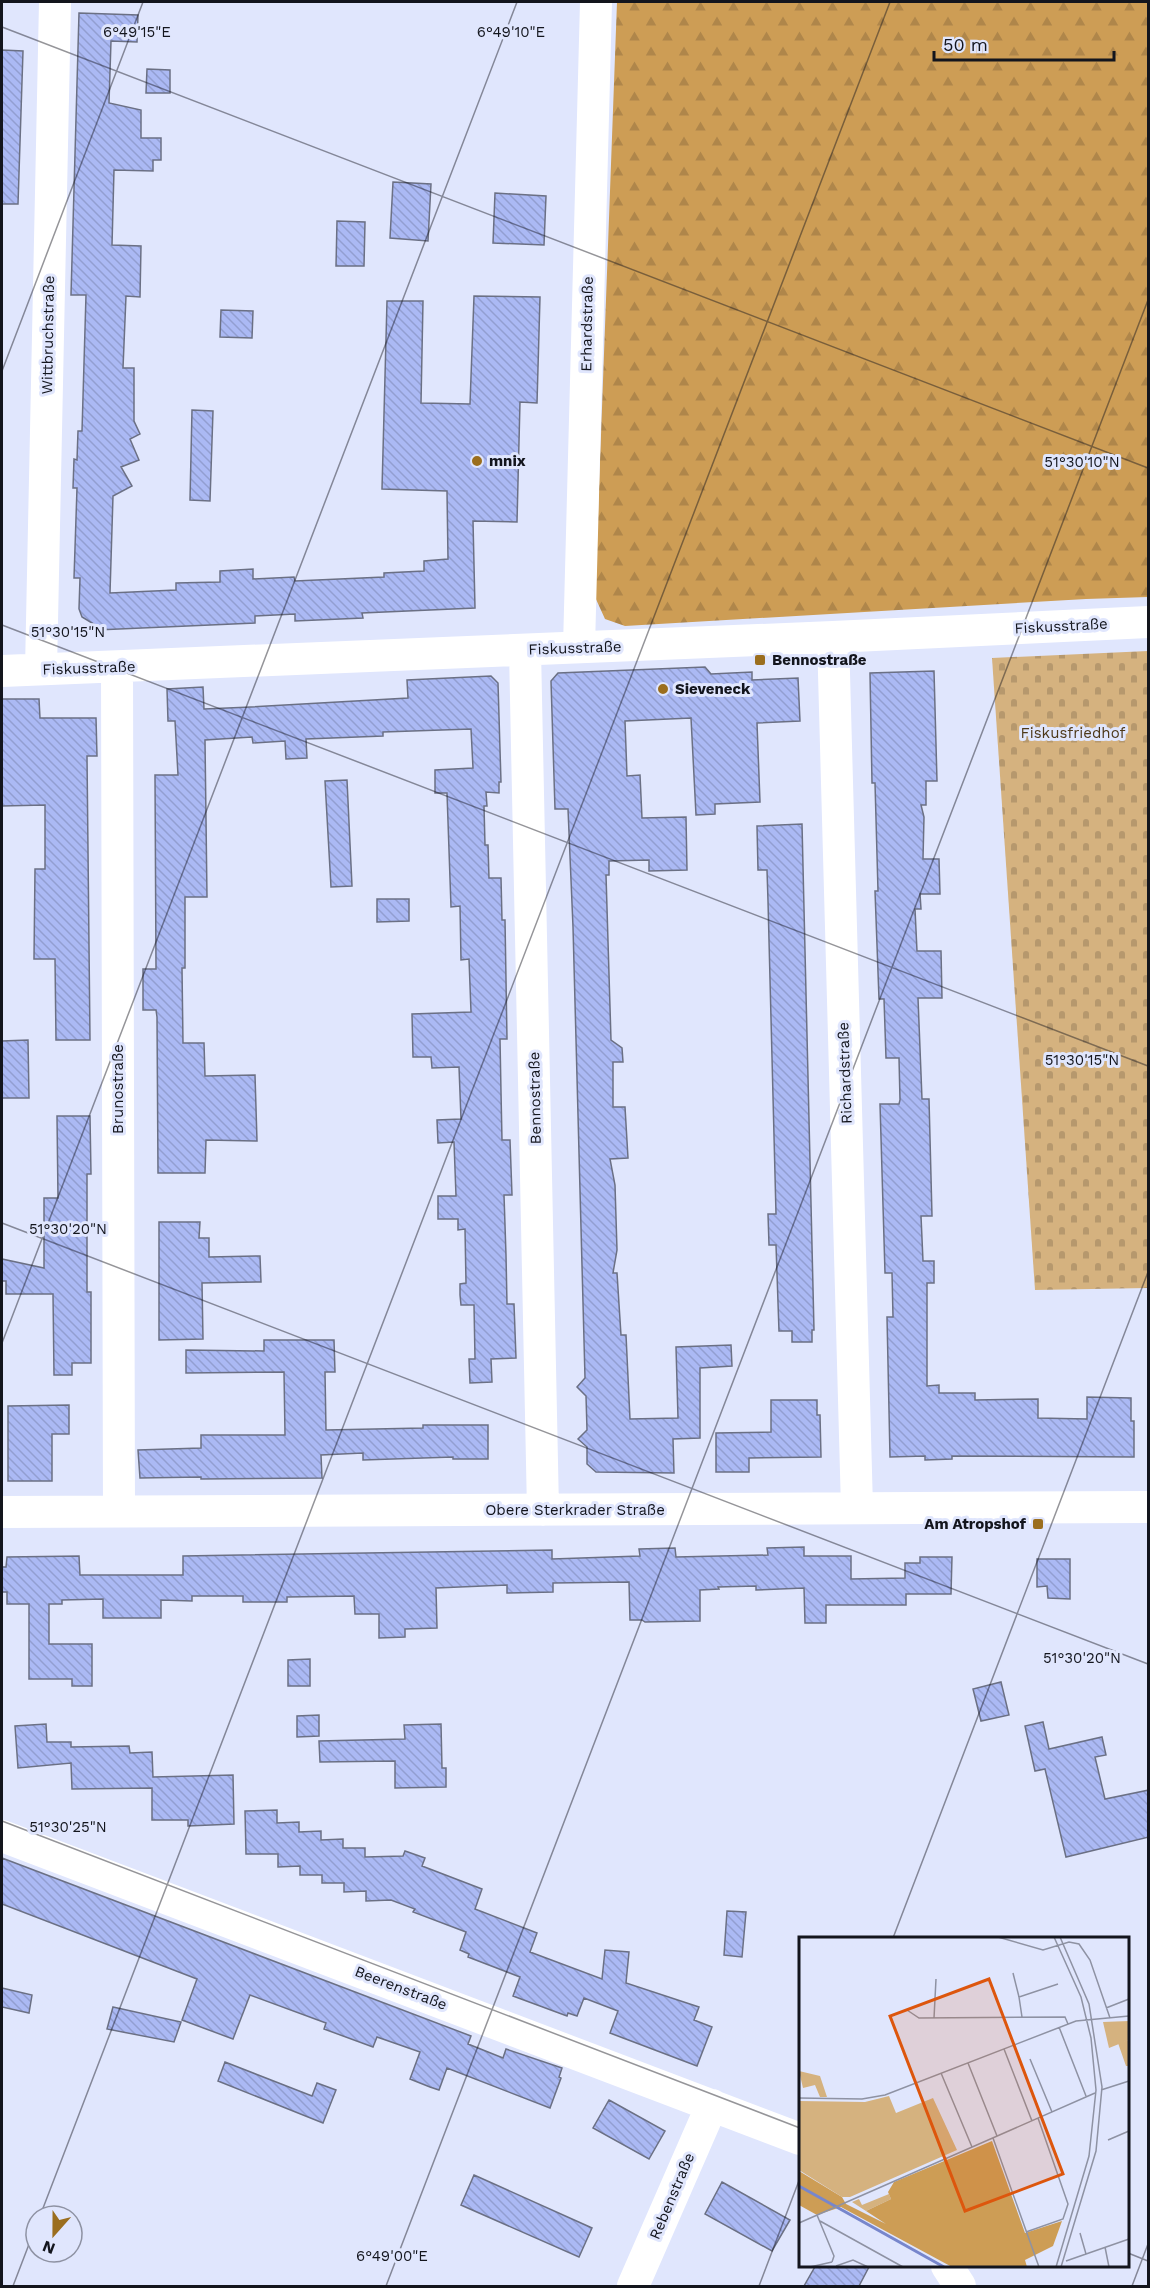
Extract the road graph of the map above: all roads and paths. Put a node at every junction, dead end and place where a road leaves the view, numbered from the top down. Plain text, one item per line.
1 (55, 2) edge
2 (596, 2) edge
3 (1149, 622) edge
4 (833, 637) junction
5 (579, 647) junction
6 (525, 650) junction
7 (117, 667) junction
8 (41, 669) junction
9 (2, 671) edge
10 (857, 1508) junction
11 (1149, 1508) edge
12 (543, 1510) junction
13 (119, 1511) junction
14 (2, 1512) edge
15 (2, 1836) edge
16 (711, 2105) junction
17 (799, 2138) edge
18 (948, 2267) edge
19 (633, 2286) edge
20 (960, 2286) edge

1 - 8 street, Wittbruchstraße
2 - 5 street, Erhardstraße
3 - 4 street, Fiskusstraße
4 - 5 street, Fiskusstraße
4 - 10 street, Richardstraße
5 - 6 street, Fiskusstraße
6 - 7 street, Fiskusstraße
6 - 12 street, Bennostraße
7 - 8 street, Fiskusstraße
7 - 13 street, Brunostraße
8 - 9 street, Fiskusstraße
10 - 11 street, Obere Sterkrader Straße
10 - 12 street, Obere Sterkrader Straße
12 - 13 street, Obere Sterkrader Straße
13 - 14 street, Obere Sterkrader Straße
15 - 16 street, Beerenstraße
16 - 17 street, Beerenstraße
16 - 19 street, Rebenstraße
18 - 20 street

